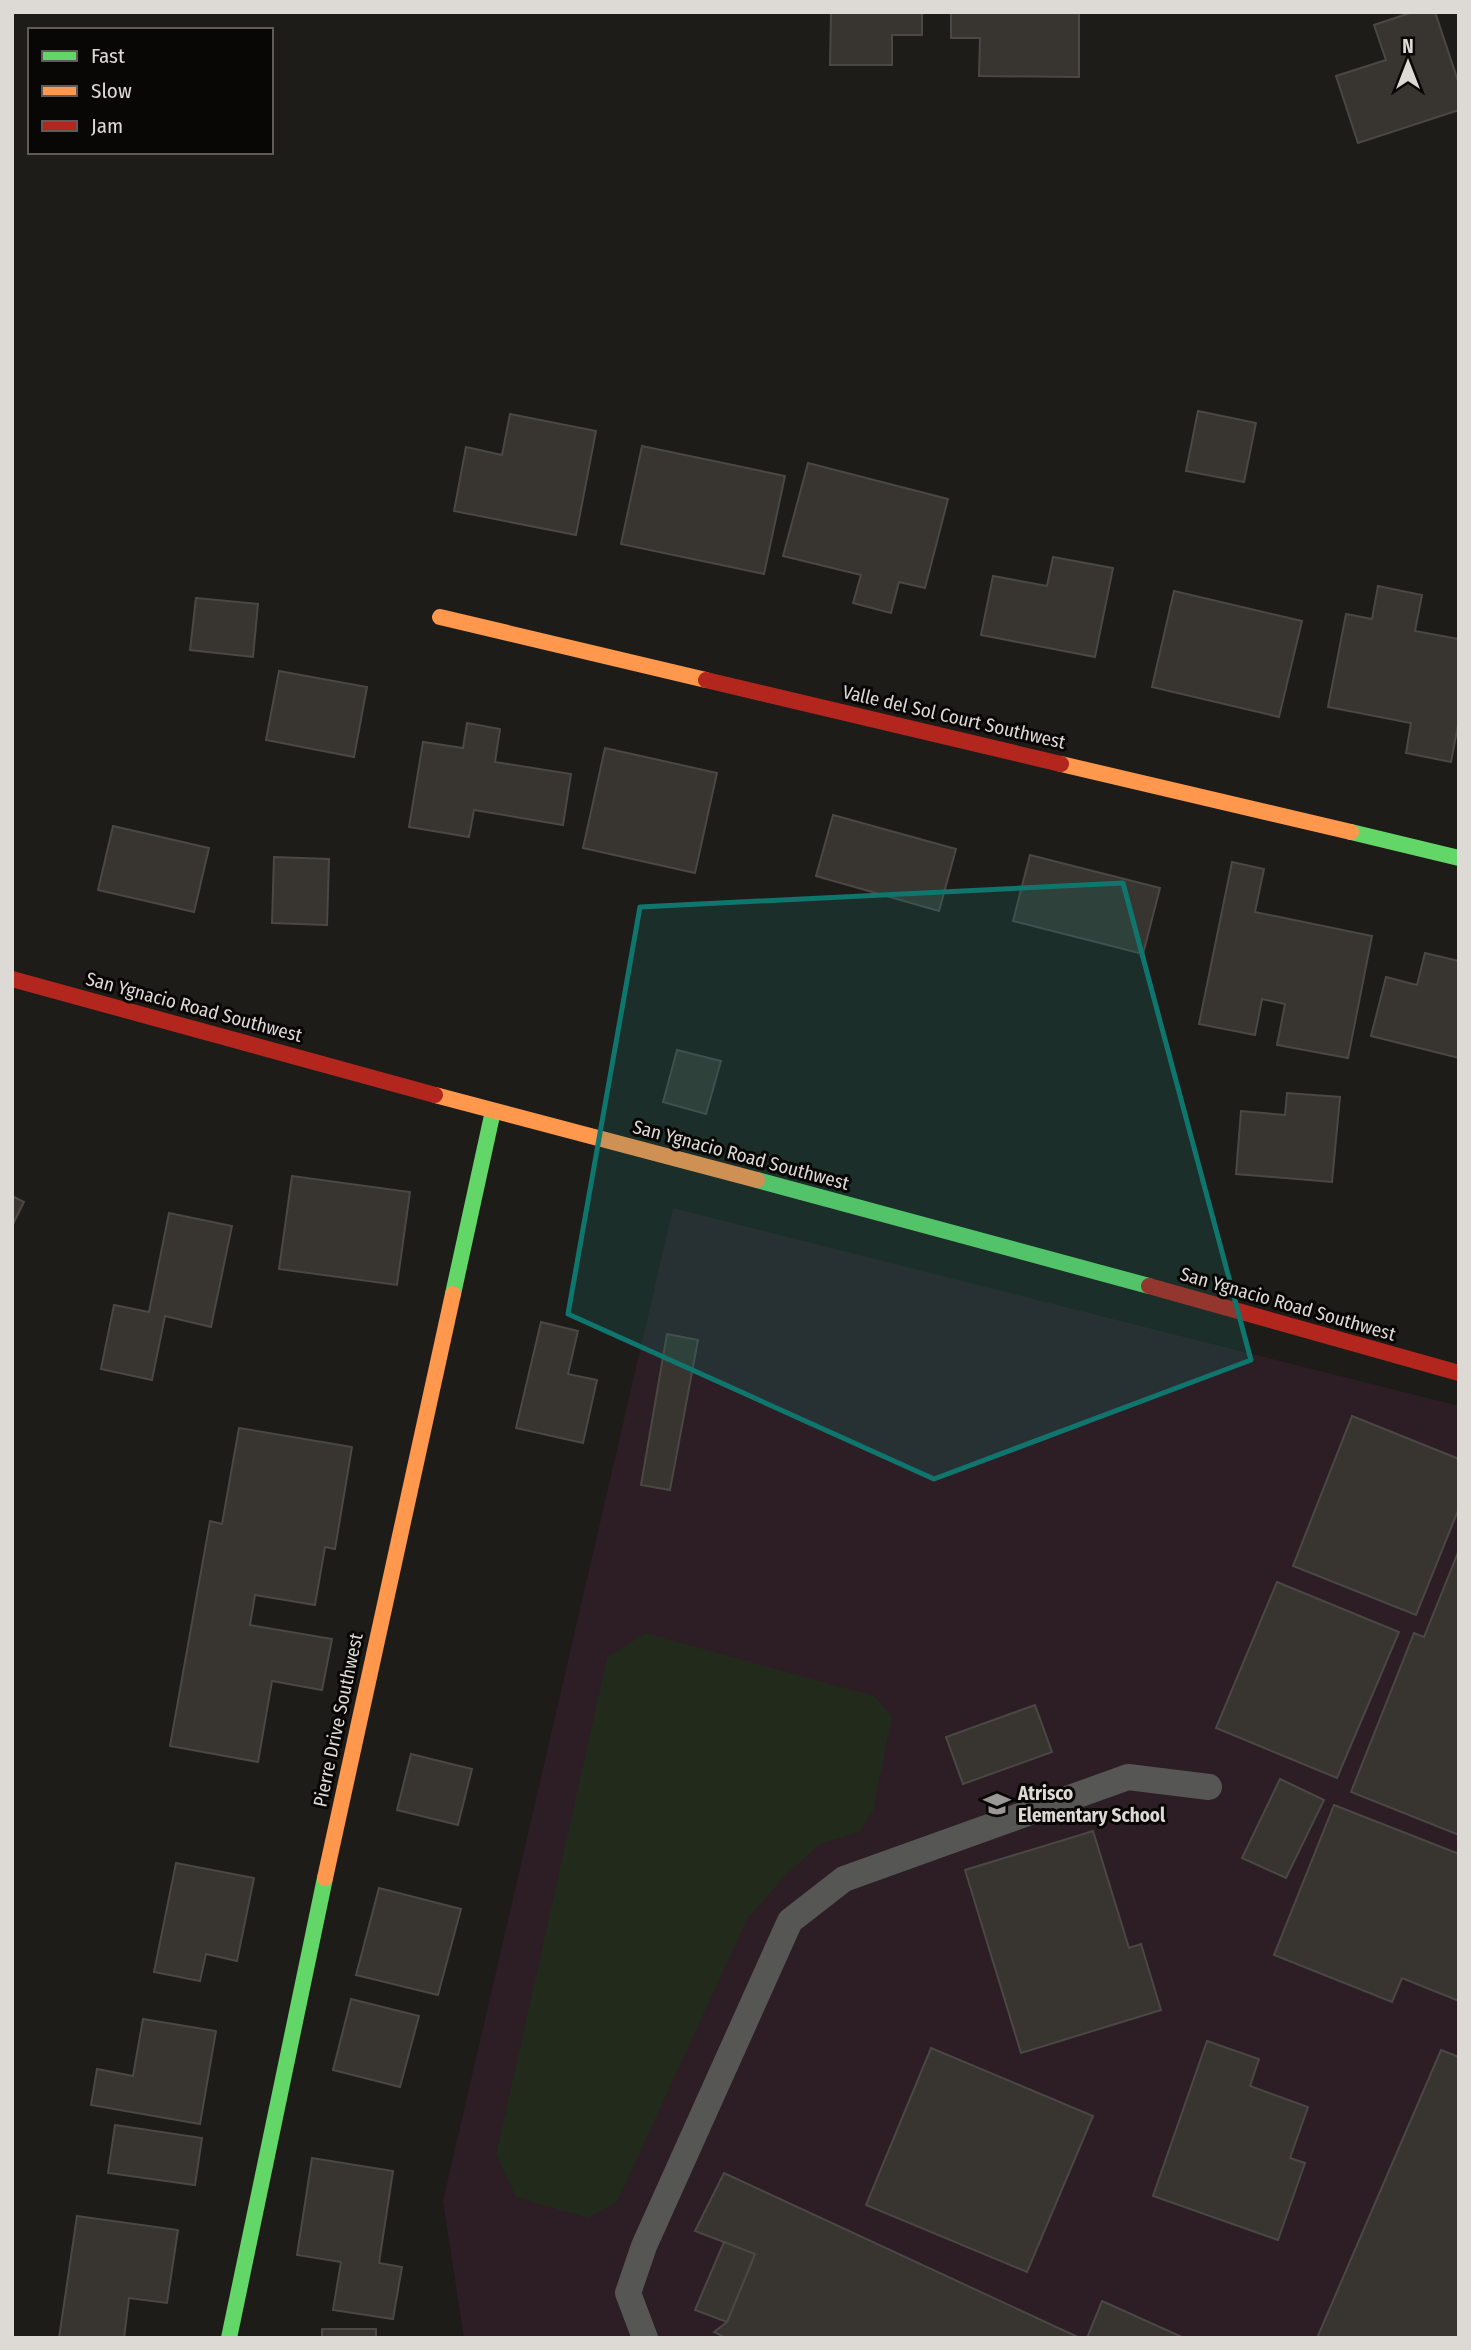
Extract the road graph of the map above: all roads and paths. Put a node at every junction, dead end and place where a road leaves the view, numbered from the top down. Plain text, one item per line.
1 (440, 617) dead end
2 (1459, 858) edge
3 (12, 979) edge
4 (494, 1111) junction
5 (1459, 1373) edge
6 (1209, 1787) dead end
7 (229, 2338) edge
8 (645, 2338) edge

1 - 2 street, Valle del Sol Court Southwest
3 - 4 street, San Ygnacio Road Southwest
4 - 5 street, San Ygnacio Road Southwest
4 - 7 street, Pierre Drive Southwest
6 - 8 lane

